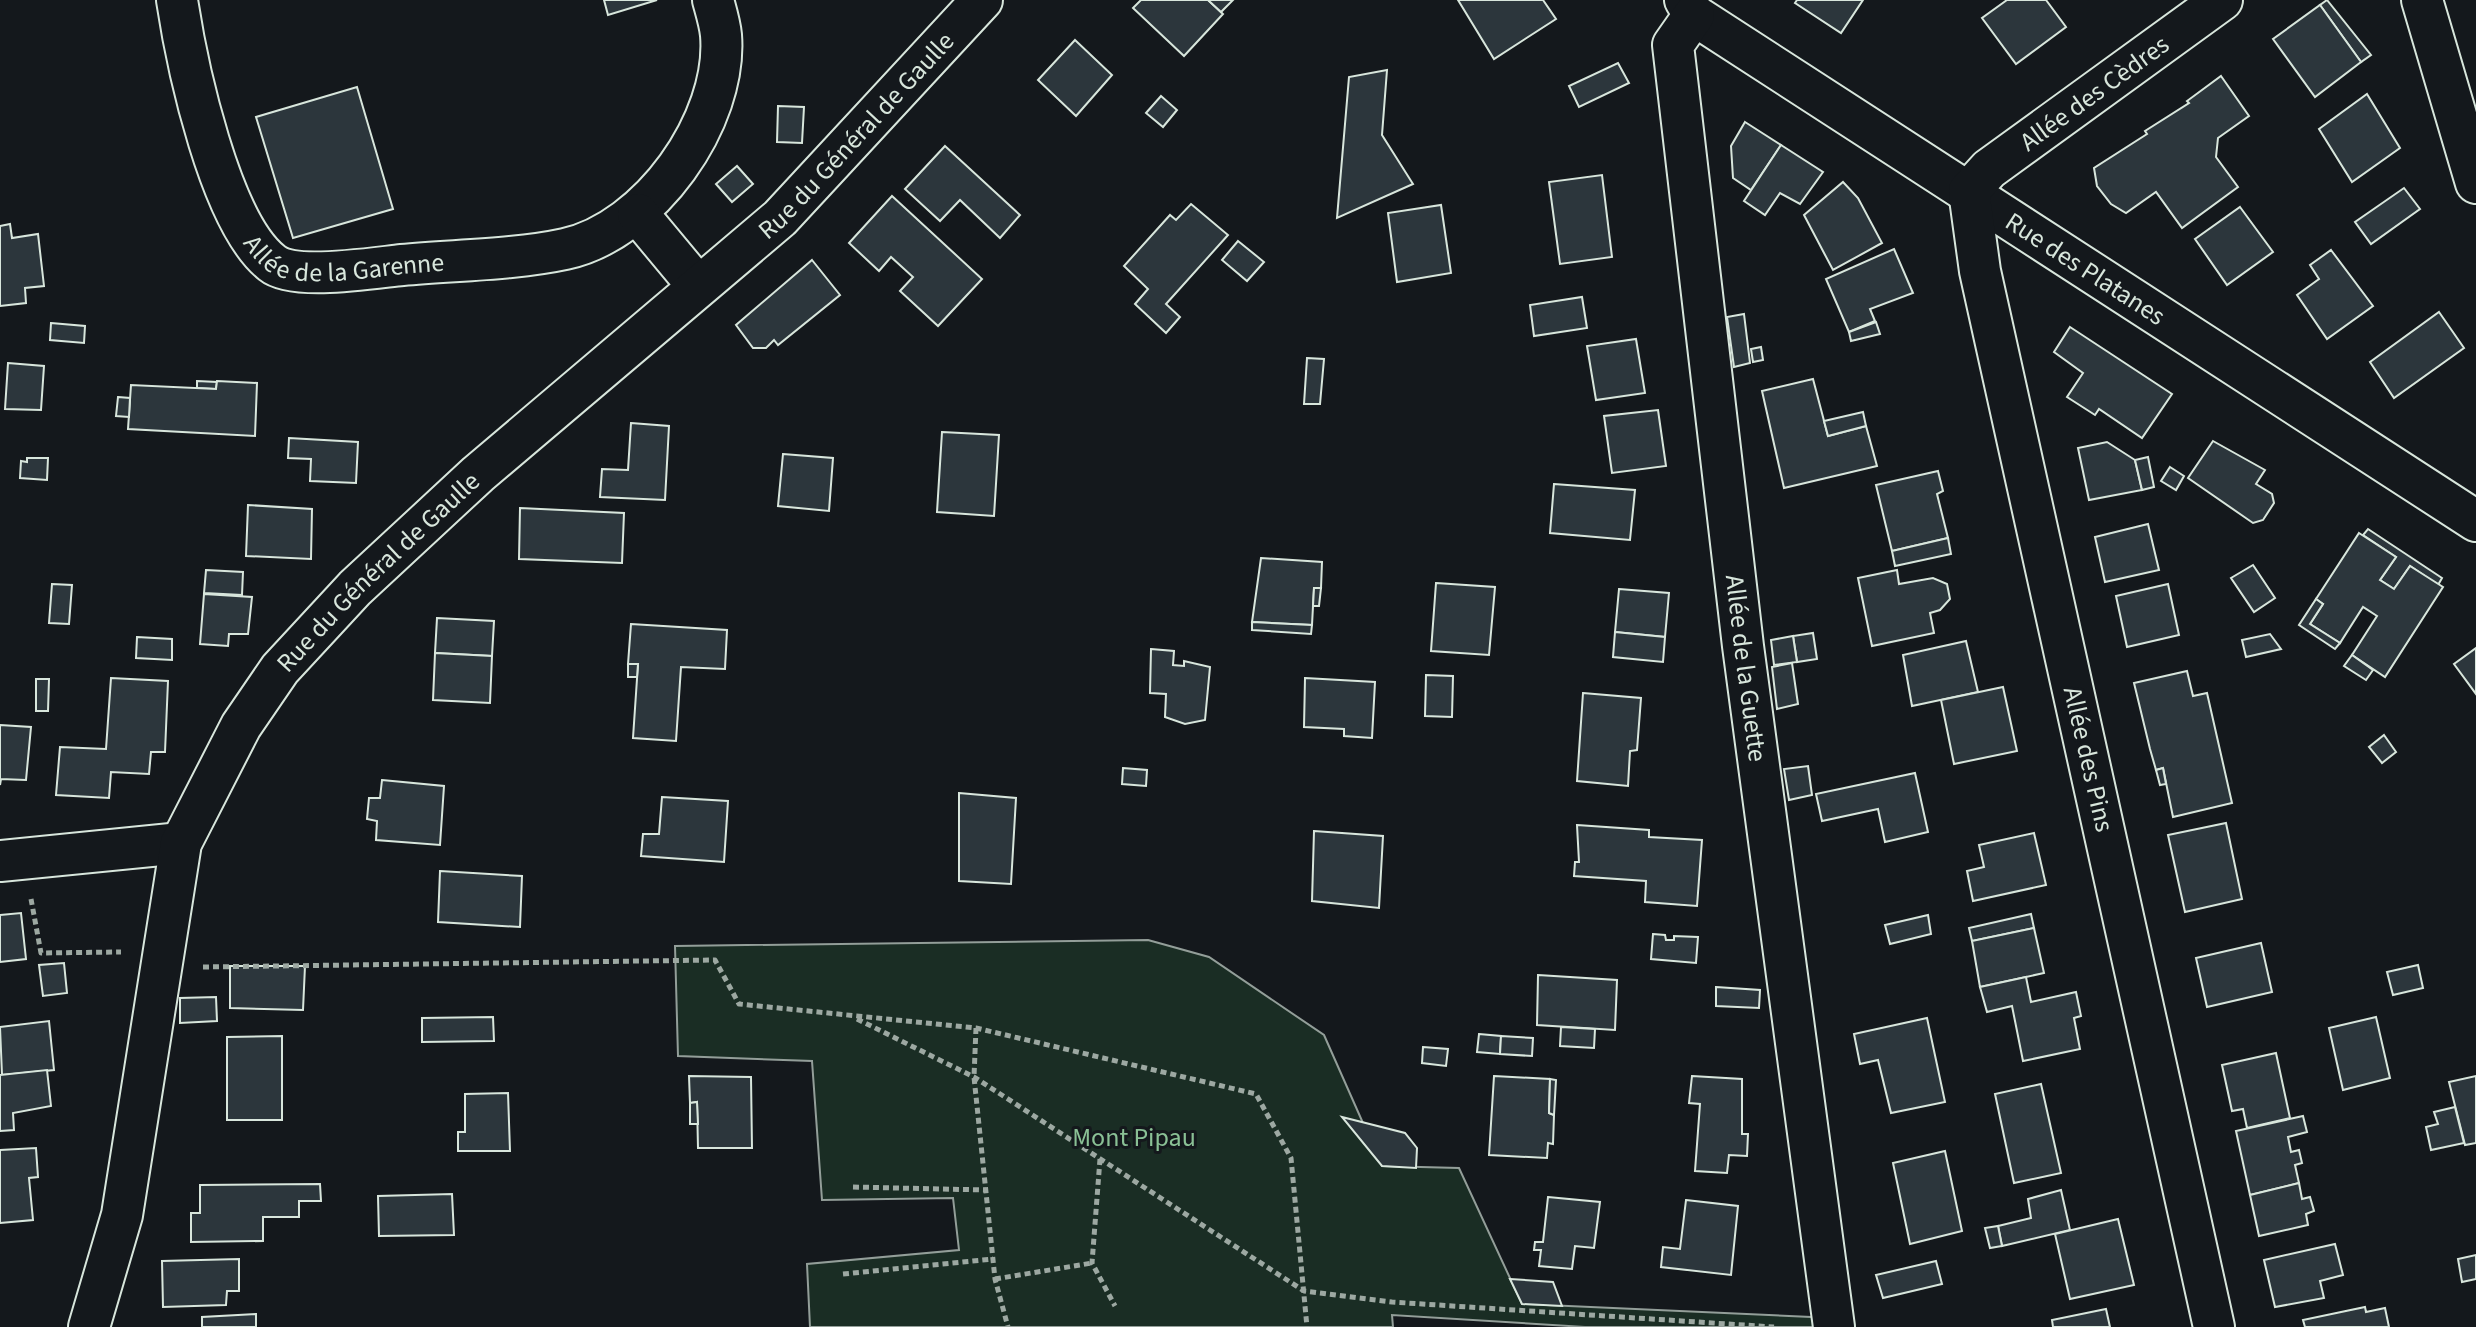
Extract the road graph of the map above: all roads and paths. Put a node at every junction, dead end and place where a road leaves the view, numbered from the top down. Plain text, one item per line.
1 (177, 0) edge
2 (713, 0) edge
3 (982, 0) edge
4 (2222, 0) edge
5 (2422, 0) edge
6 (1690, 7) edge
7 (2476, 183) edge
8 (1969, 191) junction
9 (638, 214) junction
10 (697, 285) junction
11 (2476, 521) edge
12 (181, 843) junction
13 (12, 860) edge
14 (161, 960) junction
15 (852, 1017) junction
16 (976, 1028) junction
17 (974, 1077) junction
18 (1100, 1159) junction
19 (853, 1187) dead end
20 (986, 1190) junction
21 (993, 1259) junction
22 (1092, 1263) junction
23 (843, 1274) dead end
24 (995, 1279) junction
25 (1304, 1291) junction
26 (1115, 1306) dead end
27 (89, 1327) edge
28 (1008, 1327) edge
29 (1307, 1327) edge
30 (1774, 1327) edge
31 (1834, 1327) edge
32 (2214, 1327) edge

1 - 9 street, Allée de la Garenne
2 - 9 street, Allée de la Garenne
3 - 10 street, Rue du Général de Gaulle
4 - 8 street, Allée des Cèdres
5 - 7 street
6 - 8 street, Rue des Platanes
6 - 31 street, Allée de la Guette
8 - 11 street, Rue des Platanes
8 - 32 street, Allée des Pins
9 - 10 street
10 - 12 street, Rue du Général de Gaulle
12 - 13 street
12 - 14 street, Rue du Général de Gaulle
13 - 14 path
14 - 15 path
14 - 27 street, Rue du Général de Gaulle
15 - 16 path
15 - 17 path
16 - 17 path
16 - 25 path
17 - 18 path
17 - 20 path
18 - 22 path
18 - 25 path
19 - 20 path
20 - 21 path
21 - 23 path
21 - 24 path
22 - 24 path
22 - 26 path
24 - 28 path
25 - 29 path
25 - 30 path

